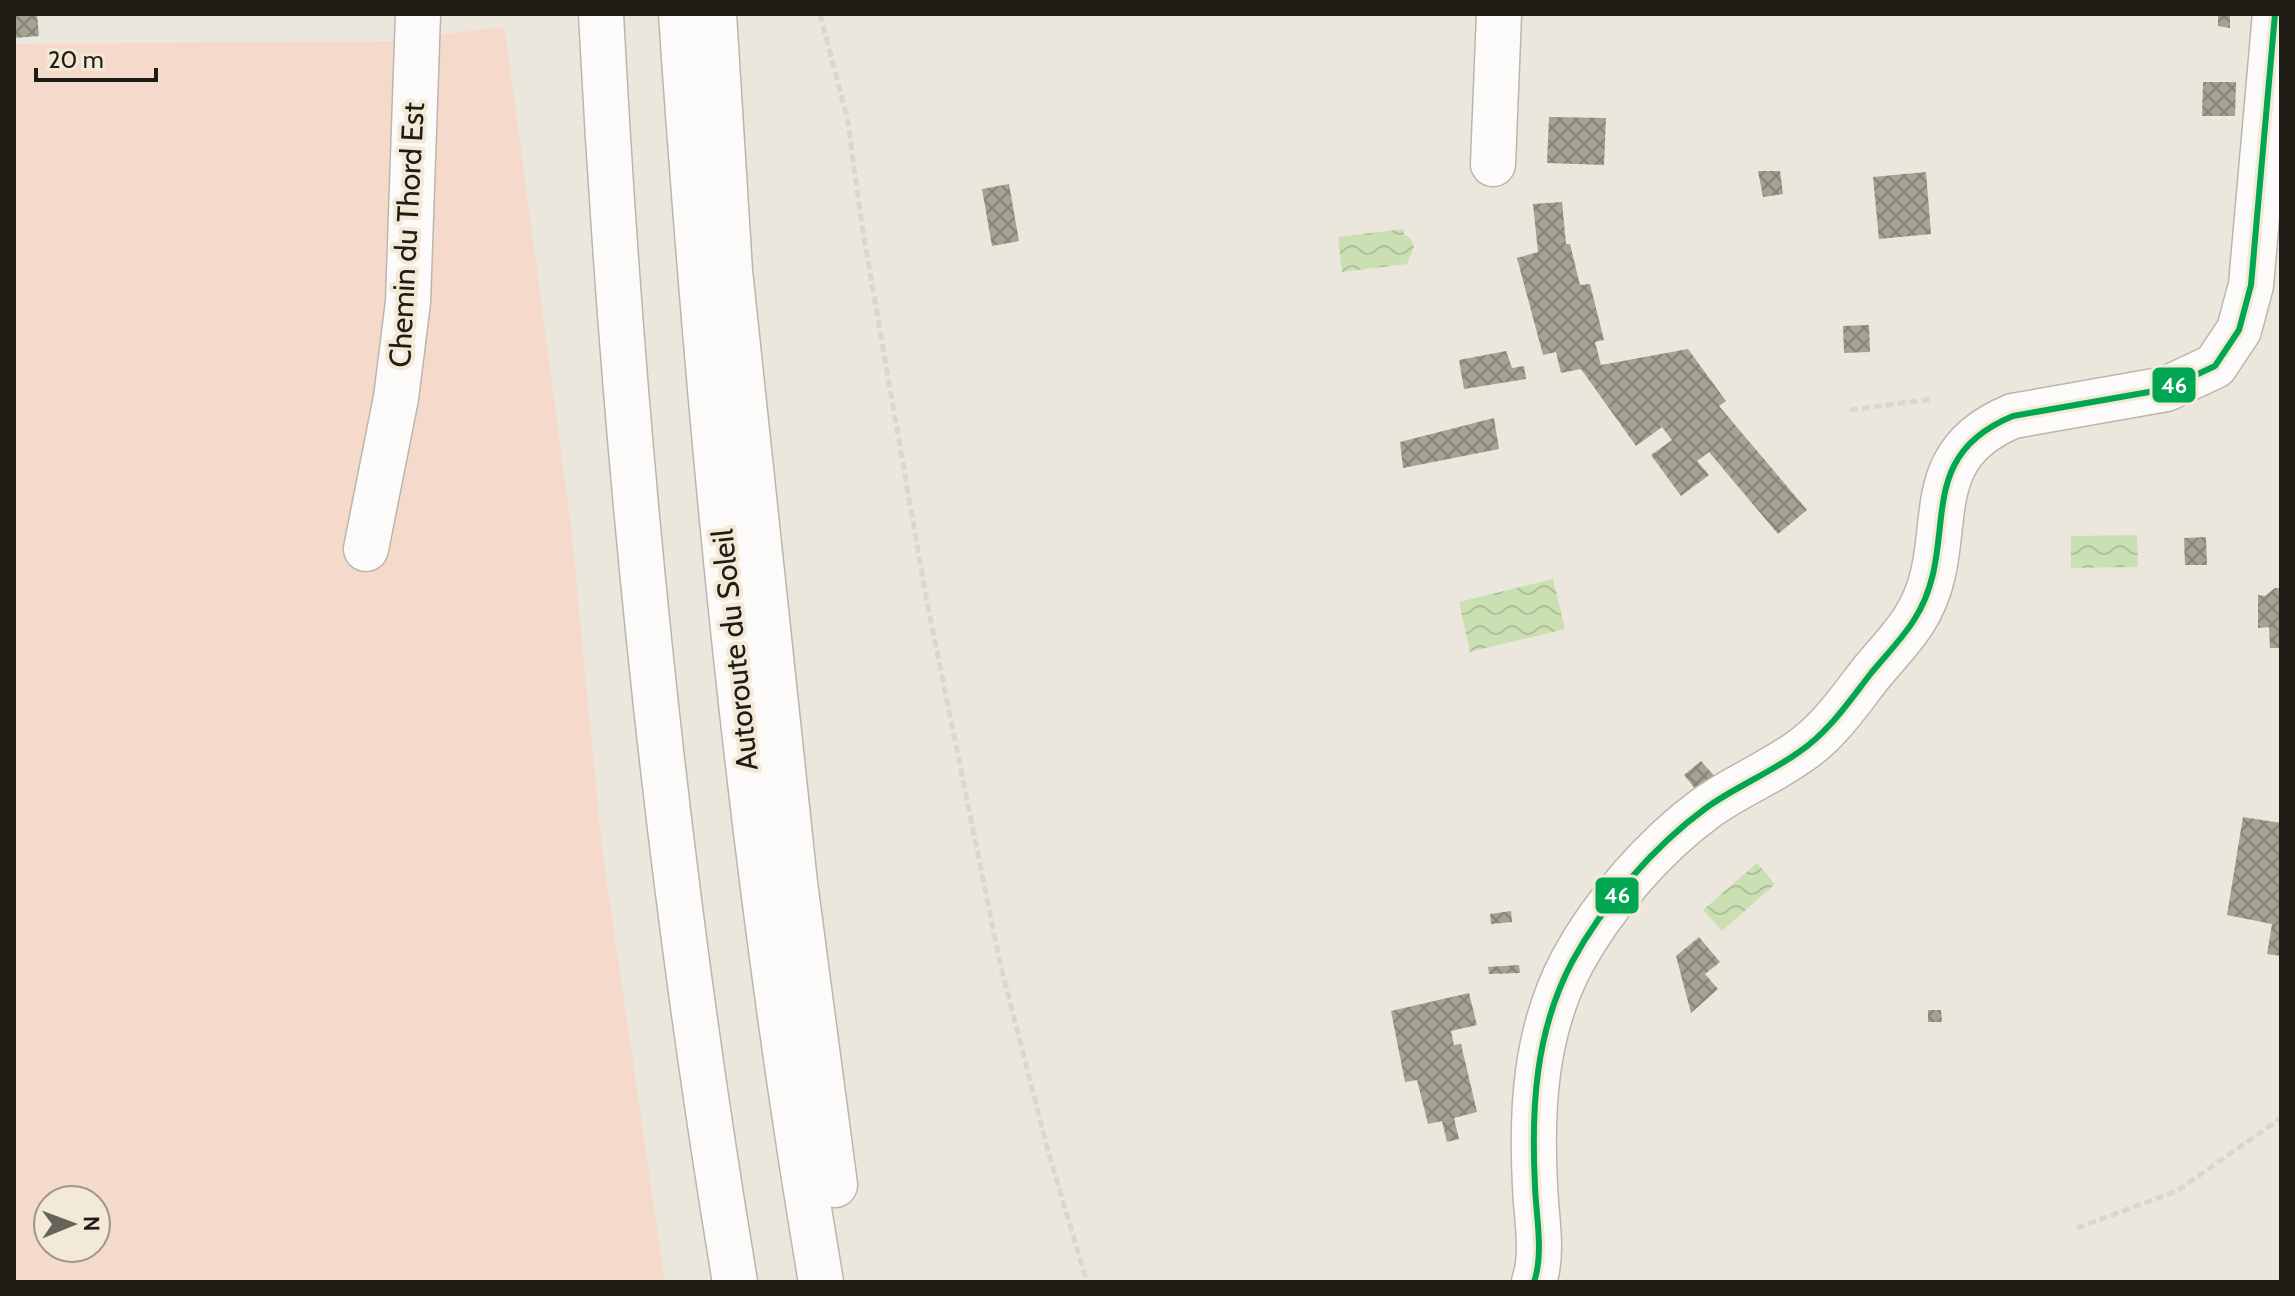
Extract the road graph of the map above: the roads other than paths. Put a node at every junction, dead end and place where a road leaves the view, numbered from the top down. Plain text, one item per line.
1 (418, 14) edge
2 (601, 14) edge
3 (681, 14) edge
4 (714, 14) edge
5 (1499, 14) edge
6 (2275, 14) edge
7 (1493, 164) dead end
8 (366, 549) dead end
9 (735, 1282) edge
10 (821, 1282) edge
11 (850, 1282) edge
12 (1534, 1282) edge

1 - 8 main road, Chemin du Thord Est
2 - 9 main road
3 - 10 main road, Autoroute du Soleil
4 - 11 main road
5 - 7 main road
6 - 12 main road

